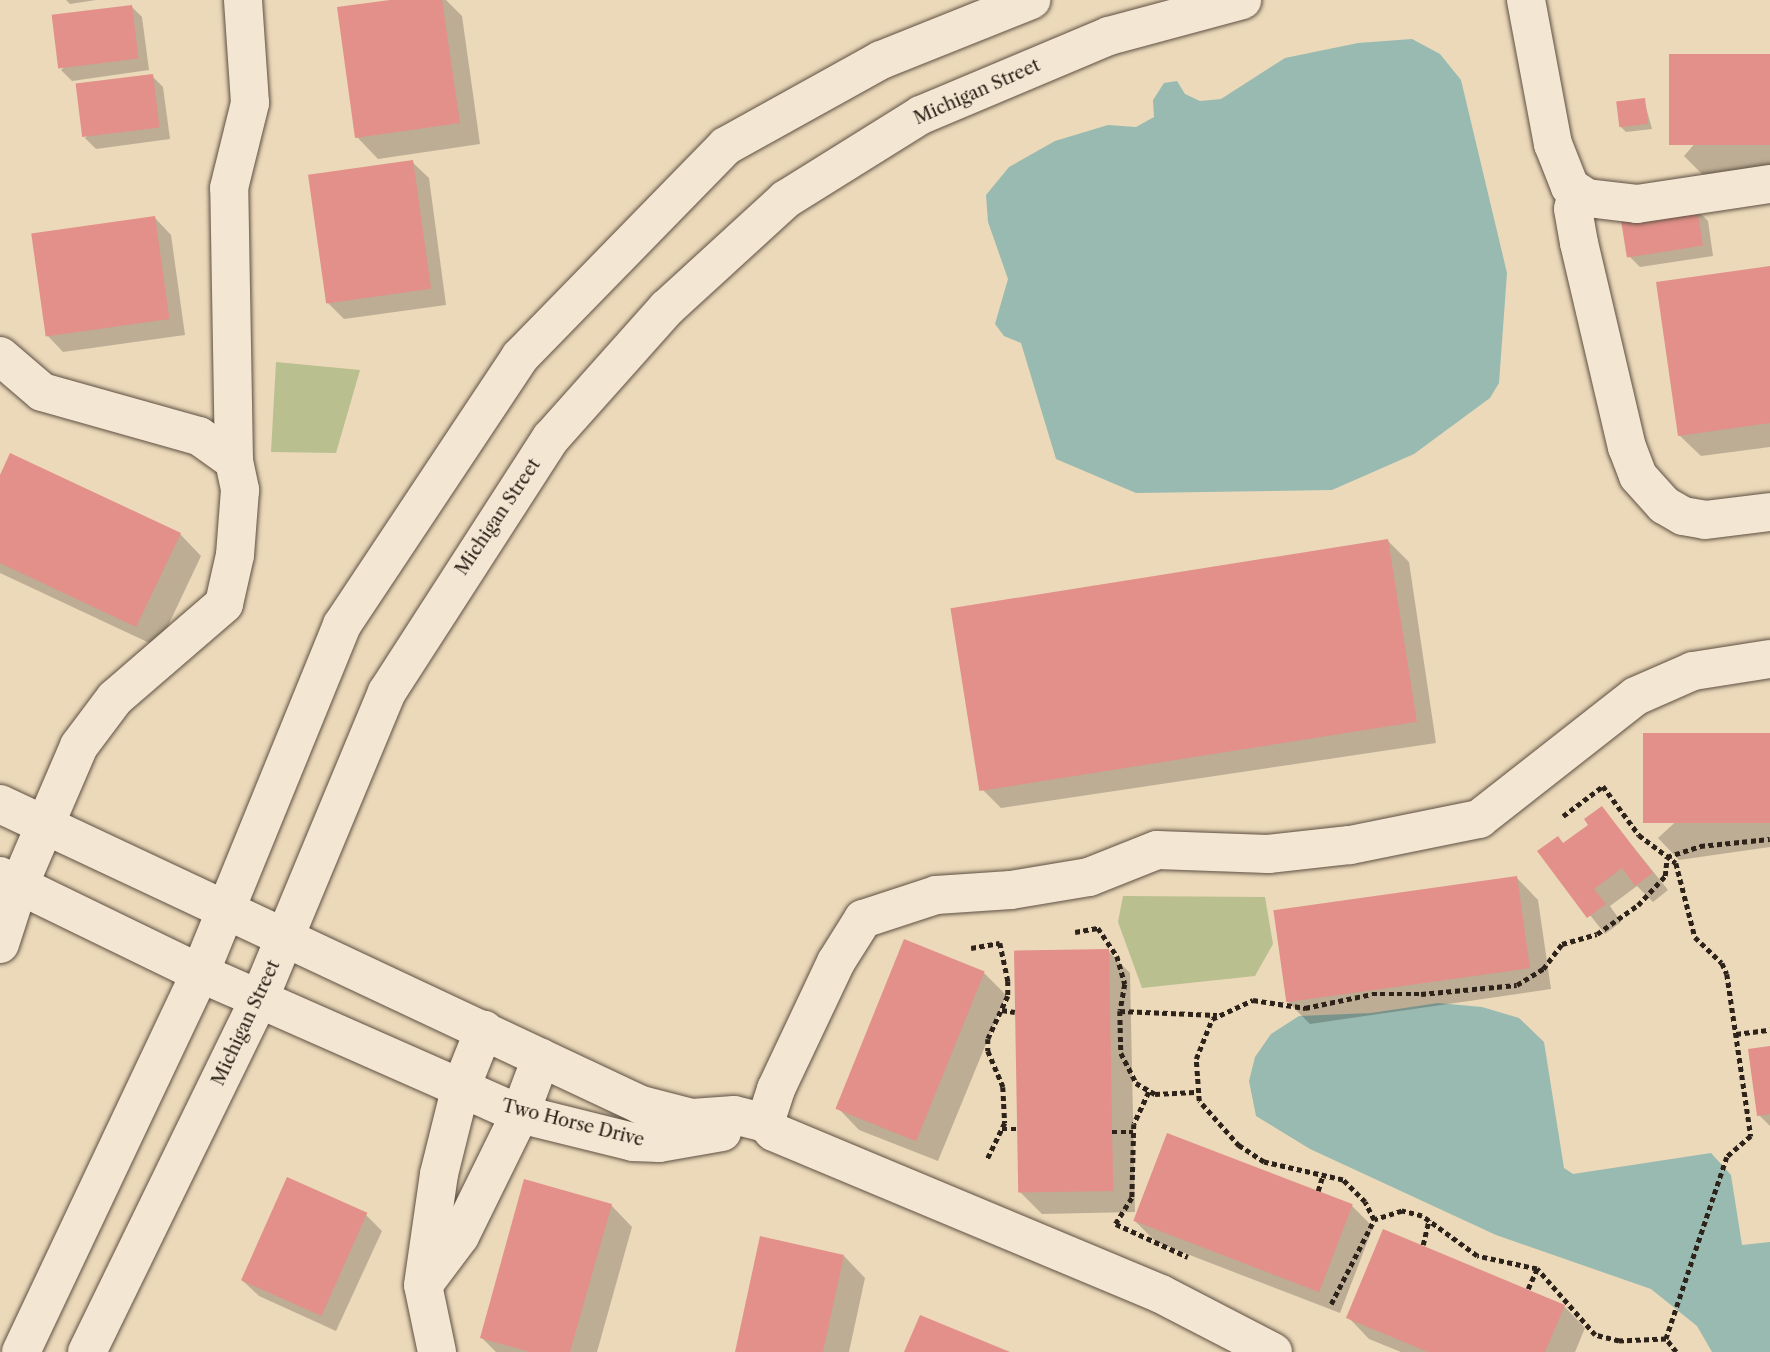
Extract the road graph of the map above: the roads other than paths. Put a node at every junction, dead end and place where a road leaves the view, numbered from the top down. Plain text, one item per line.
1 (243, 0) edge
2 (1031, 0) edge
3 (1242, 0) edge
4 (1526, 0) edge
5 (1770, 184) edge
6 (1577, 192) junction
7 (0, 356) edge
8 (234, 461) junction
9 (1770, 512) edge
10 (1770, 659) edge
11 (0, 804) edge
12 (44, 825) junction
13 (9, 880) edge
14 (227, 908) junction
15 (286, 936) junction
16 (0, 944) edge
17 (200, 973) junction
18 (260, 997) junction
19 (484, 1030) junction
20 (541, 1058) junction
21 (460, 1090) junction
22 (520, 1114) junction
23 (765, 1123) junction
24 (423, 1285) junction
25 (21, 1352) edge
26 (87, 1352) edge
27 (437, 1352) edge
28 (1273, 1352) edge

1 - 8 street
2 - 14 street
3 - 15 street, Michigan Street
4 - 6 street
5 - 6 street
6 - 9 street
7 - 8 street
8 - 12 street
10 - 23 street
11 - 12 street, Two Horse Drive
12 - 13 street
12 - 14 street, Two Horse Drive
13 - 16 street
13 - 17 street, Two Horse Drive
14 - 15 street, Two Horse Drive
14 - 17 street
15 - 18 street, Michigan Street
15 - 19 street, Two Horse Drive
17 - 18 street, Two Horse Drive
17 - 25 street
18 - 21 street, Two Horse Drive
18 - 26 street, Michigan Street
19 - 20 street, Two Horse Drive
19 - 21 street
20 - 22 street
20 - 23 street, Two Horse Drive
21 - 22 street, Two Horse Drive
21 - 24 street
22 - 23 street, Two Horse Drive
22 - 24 street
23 - 28 street
24 - 27 street

